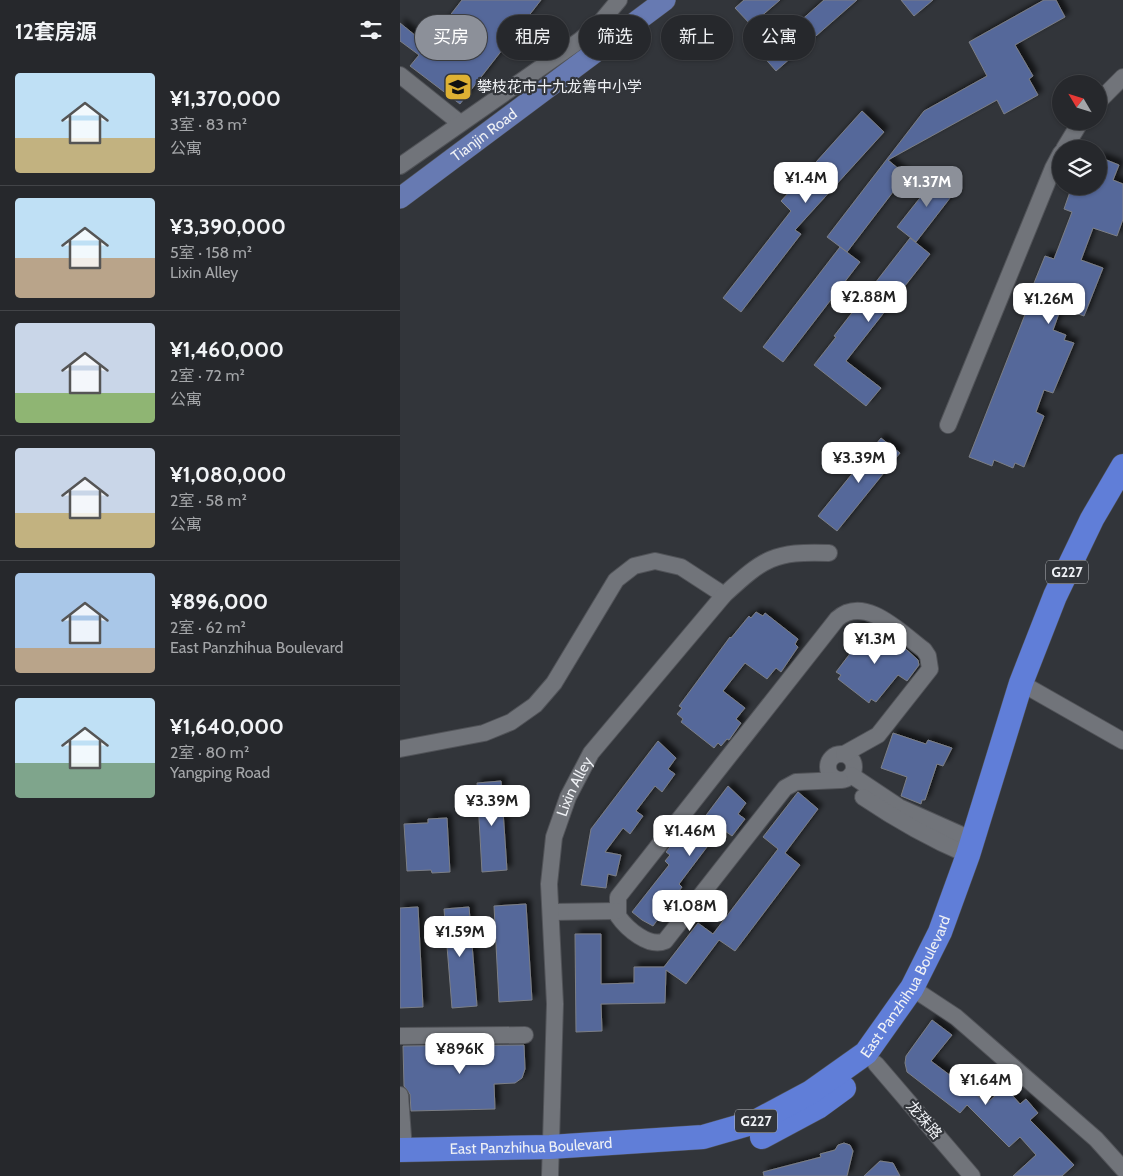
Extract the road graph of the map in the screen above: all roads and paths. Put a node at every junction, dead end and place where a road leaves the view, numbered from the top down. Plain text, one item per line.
1 (619, 0) edge
2 (641, 0) edge
3 (664, 0) edge
4 (400, 75) edge
5 (1123, 77) edge
6 (1108, 92) edge
7 (460, 123) junction
8 (400, 166) edge
9 (1052, 170) edge
10 (400, 180) edge
11 (400, 198) edge
12 (948, 424) dead end
13 (1123, 466) edge
14 (1123, 492) edge
15 (829, 553) dead end
16 (724, 595) junction
17 (1028, 687) junction
18 (1123, 741) edge
19 (400, 749) edge
20 (844, 754) junction
21 (845, 777) junction
22 (855, 792) dead end
23 (861, 810) dead end
24 (937, 842) junction
25 (970, 847) junction
26 (617, 911) junction
27 (551, 912) junction
28 (918, 992) junction
29 (525, 1035) dead end
30 (400, 1036) edge
31 (876, 1064) junction
32 (400, 1095) edge
33 (401, 1155) edge
34 (550, 1162) edge
35 (1123, 1169) edge
36 (972, 1176) edge

1 - 7 street
2 - 10 main road
3 - 11 main road, Tianjin Road
4 - 7 street
5 - 6 street
7 - 8 street
9 - 12 street
13 - 17 highway, East Panzhihua Boulevard / G227
14 - 17 highway, East Panzhihua Boulevard / G227
15 - 16 street, Lixin Alley
16 - 19 street
16 - 27 street, Lixin Alley
17 - 18 street
17 - 25 highway, East Panzhihua Boulevard / G227
17 - 28 highway, East Panzhihua Boulevard / G227
20 - 21 street
20 - 21 street
20 - 26 street
21 - 25 street
21 - 26 street
22 - 24 street
23 - 24 street
24 - 25 street
25 - 28 highway, East Panzhihua Boulevard / G227
26 - 27 street
27 - 34 street, Lixin Alley
28 - 31 highway, East Panzhihua Boulevard / G227
28 - 34 highway, East Panzhihua Boulevard / G227
28 - 35 street
29 - 30 street
31 - 34 highway, East Panzhihua Boulevard / G227
31 - 36 street, 龙珠路
32 - 33 street
33 - 34 highway, East Panzhihua Boulevard / G227

